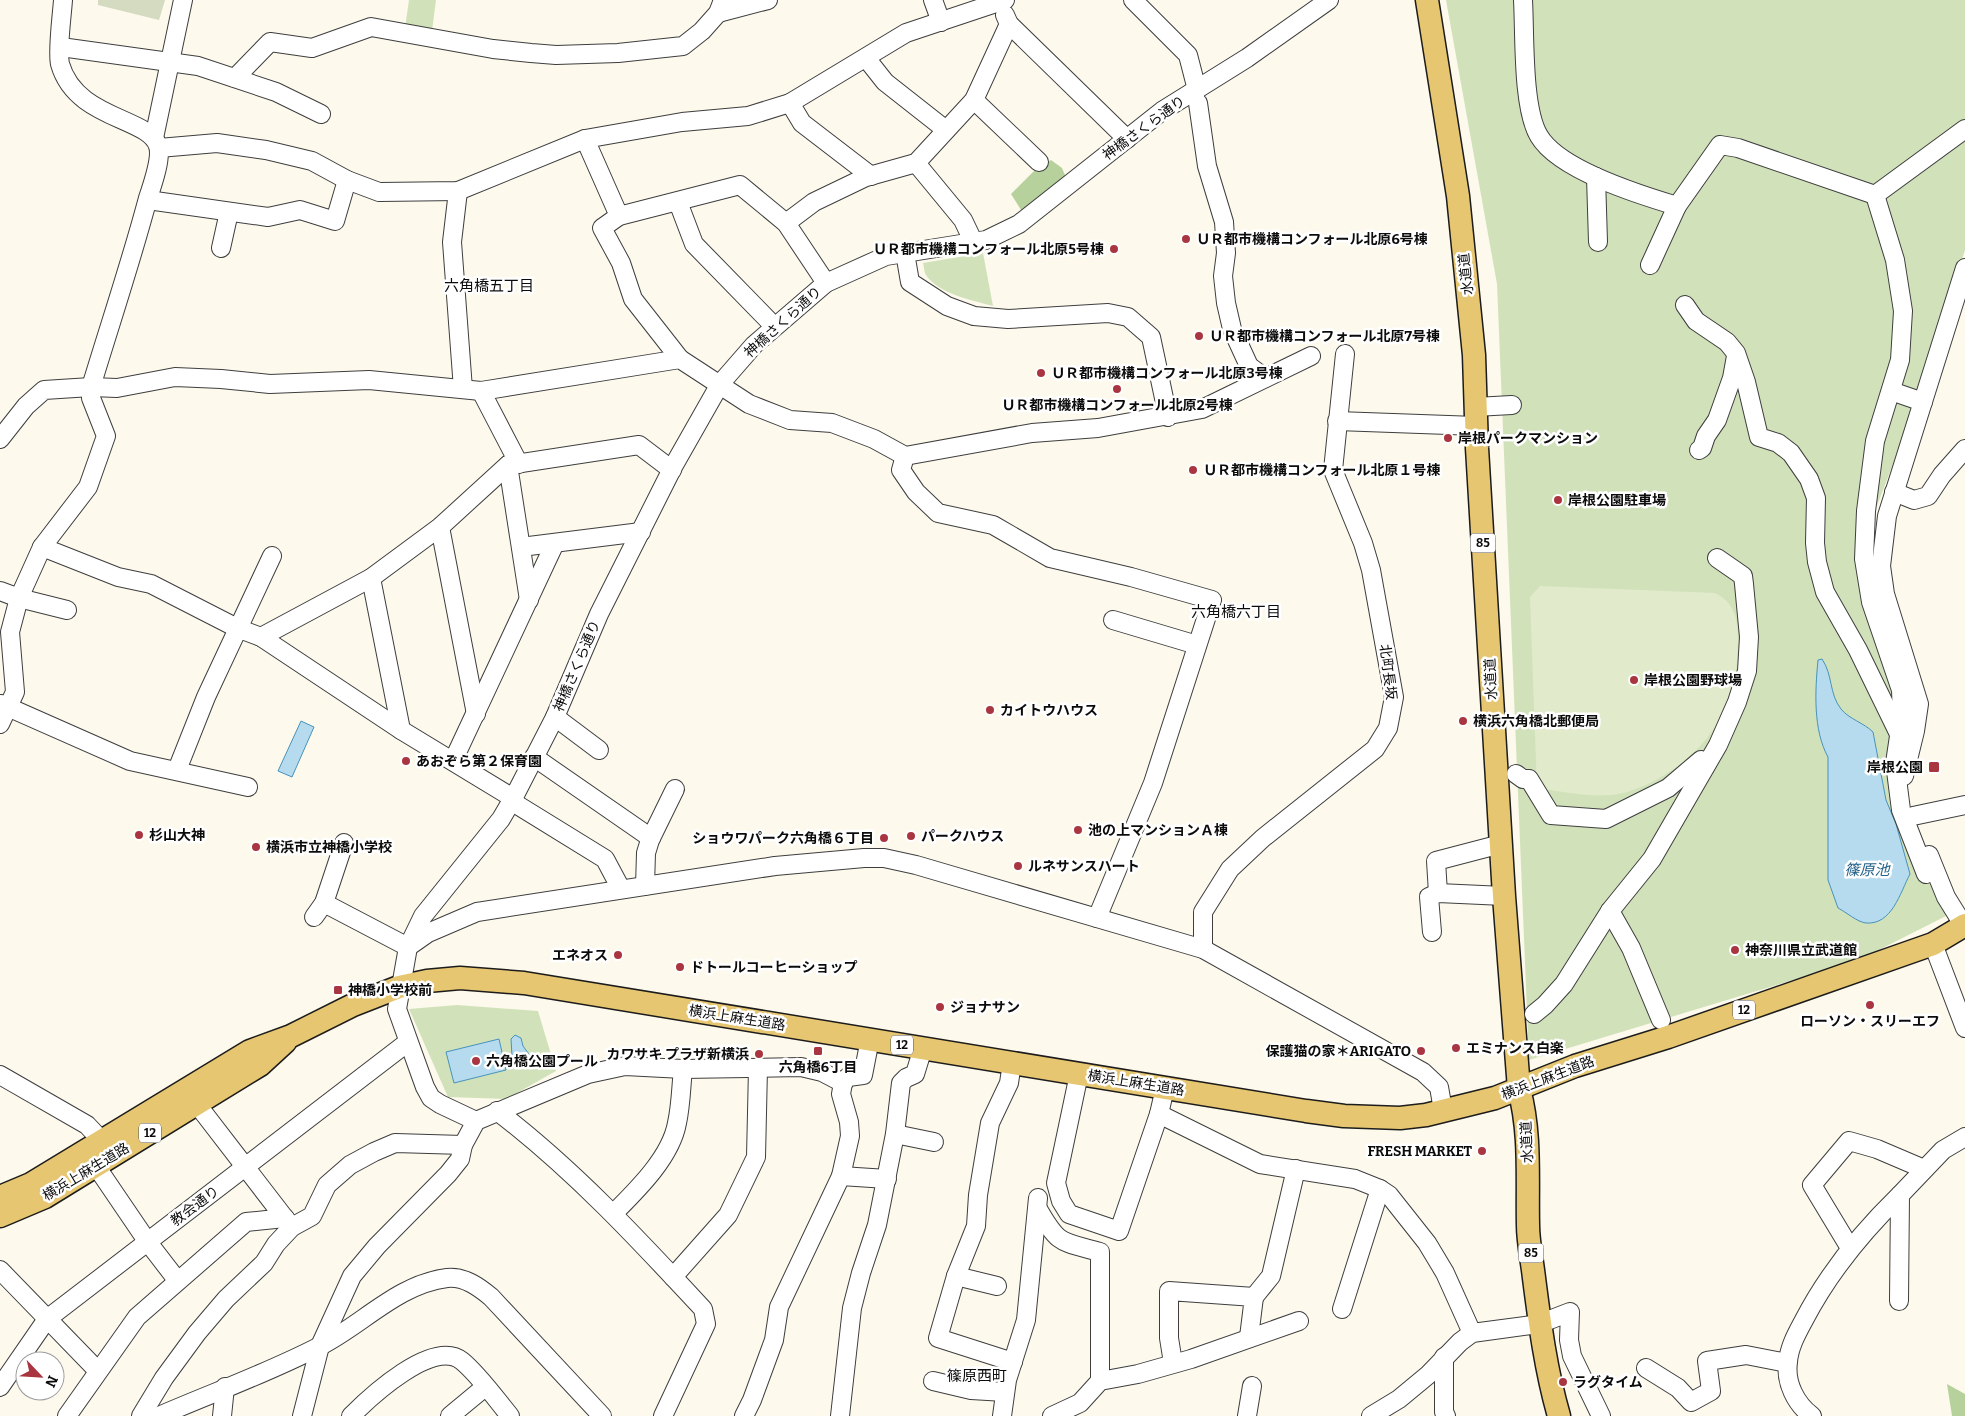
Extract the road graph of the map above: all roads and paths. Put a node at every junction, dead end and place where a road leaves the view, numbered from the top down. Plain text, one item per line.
1 (63, 0) edge
2 (183, 0) edge
3 (768, 0) edge
4 (933, 0) edge
5 (1133, 0) edge
6 (1329, 0) edge
7 (1427, 0) edge
8 (1523, 0) edge
9 (999, 3) edge
10 (721, 6) edge
11 (941, 22) junction
12 (1009, 24) junction
13 (61, 47) junction
14 (866, 58) junction
15 (169, 62) junction
16 (234, 78) junction
17 (1197, 96) junction
18 (974, 100) junction
19 (790, 103) junction
20 (321, 114) dead end
21 (1965, 129) edge
22 (946, 130) junction
23 (585, 139) junction
24 (1127, 139) junction
25 (156, 143) junction
26 (1039, 162) dead end
27 (916, 163) junction
28 (872, 176) junction
29 (1596, 177) junction
30 (347, 180) junction
31 (458, 191) junction
32 (1875, 194) junction
33 (148, 200) junction
34 (678, 202) junction
35 (1677, 206) junction
36 (228, 212) junction
37 (619, 216) junction
38 (786, 223) junction
39 (1598, 242) dead end
40 (974, 243) junction
41 (221, 248) dead end
42 (905, 253) junction
43 (1650, 265) dead end
44 (1965, 268) edge
45 (826, 282) junction
46 (1685, 305) dead end
47 (774, 326) junction
48 (1736, 353) junction
49 (1345, 354) dead end
50 (1311, 356) dead end
51 (680, 359) junction
52 (1265, 378) junction
53 (720, 384) junction
54 (91, 387) junction
55 (472, 390) junction
56 (1891, 391) junction
57 (1923, 402) junction
58 (1512, 405) dead end
59 (1476, 416) junction
60 (1168, 417) junction
61 (1337, 421) junction
62 (1, 436) edge
63 (1965, 449) edge
64 (1698, 450) dead end
65 (905, 456) junction
66 (514, 465) junction
67 (672, 470) junction
68 (1894, 492) junction
69 (440, 527) junction
70 (641, 532) junction
71 (555, 543) junction
72 (42, 547) junction
73 (521, 547) junction
74 (272, 556) dead end
75 (1717, 558) dead end
76 (371, 578) junction
77 (0, 591) edge
78 (18, 598) junction
79 (529, 601) junction
80 (67, 610) dead end
81 (1113, 620) dead end
82 (237, 628) junction
83 (261, 637) junction
84 (1197, 645) junction
85 (5, 706) edge
86 (476, 714) junction
87 (555, 717) junction
88 (0, 724) edge
89 (401, 730) junction
90 (1899, 734) junction
91 (599, 750) dead end
92 (534, 757) junction
93 (453, 762) junction
94 (1706, 768) junction
95 (177, 770) junction
96 (1516, 774) dead end
97 (248, 787) dead end
98 (676, 789) dead end
99 (512, 799) junction
100 (1965, 805) edge
101 (1914, 816) junction
102 (651, 838) junction
103 (344, 843) dead end
104 (1501, 844) junction
105 (1926, 874) dead end
106 (645, 886) junction
107 (622, 889) junction
108 (1438, 892) junction
109 (1504, 896) junction
110 (1610, 911) junction
111 (1097, 918) junction
112 (1964, 926) edge
113 (1432, 932) dead end
114 (1933, 944) junction
115 (408, 947) junction
116 (1203, 949) junction
117 (399, 987) junction
118 (1534, 1014) dead end
119 (1661, 1020) dead end
120 (1965, 1028) edge
121 (291, 1036) junction
122 (870, 1039) junction
123 (408, 1042) junction
124 (923, 1048) junction
125 (1012, 1063) junction
126 (758, 1068) junction
127 (683, 1069) junction
128 (1079, 1074) junction
129 (0, 1076) edge
130 (843, 1083) junction
131 (1165, 1088) junction
132 (1519, 1089) junction
133 (196, 1104) junction
134 (1443, 1110) junction
135 (497, 1111) junction
136 (1160, 1114) junction
137 (476, 1121) junction
138 (895, 1134) junction
139 (1965, 1137) edge
140 (102, 1141) junction
141 (934, 1142) dead end
142 (463, 1145) junction
143 (96, 1166) junction
144 (245, 1168) junction
145 (1296, 1169) junction
146 (1924, 1169) junction
147 (841, 1176) junction
148 (887, 1179) junction
149 (1389, 1190) junction
150 (1900, 1195) junction
151 (0, 1197) edge
152 (614, 1213) junction
153 (0, 1216) edge
154 (288, 1223) junction
155 (147, 1241) junction
156 (1850, 1248) junction
157 (0, 1270) edge
158 (956, 1276) junction
159 (673, 1277) junction
160 (177, 1280) junction
161 (997, 1286) dead end
162 (1254, 1297) junction
163 (1899, 1301) dead end
164 (1342, 1309) dead end
165 (47, 1319) junction
166 (1299, 1321) dead end
167 (1540, 1324) junction
168 (1472, 1333) junction
169 (1249, 1337) junction
170 (320, 1346) junction
171 (1444, 1357) junction
172 (1013, 1362) junction
173 (1173, 1363) junction
174 (1787, 1363) junction
175 (1646, 1368) dead end
176 (98, 1371) junction
177 (933, 1381) dead end
178 (1100, 1381) junction
179 (1252, 1386) dead end
180 (0, 1387) edge
181 (226, 1387) junction
182 (485, 1387) junction
183 (1005, 1392) junction
184 (67, 1416) edge
185 (141, 1416) edge
186 (159, 1416) edge
187 (222, 1416) edge
188 (302, 1416) edge
189 (351, 1416) edge
190 (450, 1416) edge
191 (510, 1416) edge
192 (602, 1416) edge
193 (663, 1416) edge
194 (744, 1416) edge
195 (840, 1416) edge
196 (1002, 1416) edge
197 (1052, 1416) edge
198 (1247, 1416) edge
199 (1371, 1416) edge
200 (1446, 1416) edge
201 (1559, 1416) edge
202 (1601, 1416) edge
203 (1812, 1416) edge

1 - 13 street
2 - 15 street
3 - 10 street
4 - 11 street
5 - 17 street
6 - 17 street, 神橋さくら通り
7 - 59 main road, 水道道 / 85
8 - 29 street
9 - 11 street
9 - 12 street
10 - 16 street
11 - 14 street
12 - 18 street
12 - 24 street
13 - 15 street
13 - 25 street
14 - 19 street
14 - 22 street
15 - 16 street
15 - 25 street
16 - 20 street
17 - 24 street, 神橋さくら通り
17 - 52 street
18 - 22 street
18 - 26 street
19 - 23 street
19 - 28 street
21 - 32 street
22 - 27 street
23 - 31 street
23 - 37 street
24 - 40 street, 神橋さくら通り
25 - 30 street
25 - 33 street
27 - 28 street
27 - 40 street
28 - 38 street
29 - 35 street
29 - 39 street
30 - 31 street
30 - 36 street
31 - 55 street
32 - 35 street
32 - 56 street
33 - 36 street
33 - 54 street
34 - 37 street
34 - 38 street
34 - 47 street
35 - 43 street
36 - 41 street
37 - 51 street
38 - 45 street
40 - 42 street, 神橋さくら通り
42 - 45 street, 神橋さくら通り
42 - 60 street
44 - 57 street
45 - 47 street, 神橋さくら通り
46 - 48 street
47 - 53 street, 神橋さくら通り
48 - 64 street
48 - 90 street
49 - 61 street, 北町長坂
50 - 52 street
51 - 53 street
51 - 55 street
52 - 60 street
53 - 65 street
53 - 67 street, 神橋さくら通り
54 - 55 street
54 - 62 street
54 - 72 street
55 - 66 street
56 - 57 street
56 - 90 street
57 - 68 street
58 - 59 street
59 - 61 street
59 - 104 main road, 水道道 / 85
60 - 65 street
61 - 116 street, 北町長坂
63 - 68 street
65 - 84 street
66 - 67 street
66 - 69 street
66 - 73 street
67 - 70 street, 神橋さくら通り
68 - 101 street
69 - 76 street
69 - 86 street
70 - 71 street
70 - 87 street, 神橋さくら通り
71 - 73 street
71 - 79 street
72 - 78 street
72 - 82 street
73 - 79 street
74 - 82 street
75 - 94 street
76 - 83 street
76 - 89 street
77 - 78 street
78 - 80 street
78 - 85 street
79 - 86 street
81 - 84 street
82 - 83 street
82 - 95 street
83 - 89 street
84 - 111 street
85 - 88 street
85 - 95 street
86 - 93 street
87 - 91 street
87 - 92 street, 神橋さくら通り
89 - 93 street
90 - 105 street
92 - 99 street, 神橋さくら通り
92 - 102 street
93 - 99 street
94 - 96 street
94 - 110 street
95 - 97 street
98 - 102 street
99 - 107 street
99 - 115 street, 神橋さくら通り
100 - 101 street
101 - 112 street
102 - 106 street
103 - 115 street
104 - 108 street
104 - 109 main road, 水道道 / 85
106 - 107 street
106 - 111 street
107 - 115 street
108 - 109 street
108 - 113 street
109 - 132 main road, 水道道 / 85
110 - 118 street
110 - 119 street
111 - 116 street
112 - 114 main road, 横浜上麻生道路 / 12
114 - 120 street
114 - 132 main road, 横浜上麻生道路 / 12
115 - 117 street, 神橋さくら通り
116 - 134 street
117 - 121 main road, 横浜上麻生道路 / 12
117 - 122 main road, 横浜上麻生道路 / 12
117 - 123 street, 神橋さくら通り
121 - 133 main road, 横浜上麻生道路 / 12
121 - 140 main road, 横浜上麻生道路 / 12
122 - 124 main road, 横浜上麻生道路 / 12
122 - 130 street
123 - 137 street, 神橋さくら通り
123 - 144 street, 教会通り
124 - 125 main road, 横浜上麻生道路 / 12
124 - 138 street
125 - 128 main road, 横浜上麻生道路 / 12
125 - 158 street
126 - 127 street
126 - 130 street
126 - 159 street
127 - 135 street
127 - 152 street
128 - 131 main road, 横浜上麻生道路 / 12
128 - 136 street
129 - 140 street
130 - 147 street
131 - 134 main road, 横浜上麻生道路 / 12
131 - 136 street
132 - 134 main road, 横浜上麻生道路 / 12
132 - 167 main road, 水道道 / 85
133 - 143 main road, 横浜上麻生道路 / 12
133 - 144 street
135 - 137 street
135 - 152 street
136 - 145 street
137 - 142 street
138 - 141 street
138 - 148 street
139 - 146 street
140 - 151 main road, 横浜上麻生道路 / 12
142 - 154 street
142 - 170 street
143 - 153 main road, 横浜上麻生道路 / 12
143 - 155 street
144 - 154 street
144 - 155 street, 教会通り
145 - 149 street
145 - 162 street
146 - 150 street
146 - 156 street
147 - 148 street
147 - 194 street
148 - 195 street
149 - 164 street
149 - 168 street
150 - 156 street
150 - 163 street
152 - 159 street
154 - 160 street
154 - 185 street
155 - 160 street
155 - 165 street, 教会通り
156 - 174 street
157 - 165 street
158 - 161 street
158 - 172 street
159 - 193 street
160 - 176 street
162 - 169 street
162 - 173 street
165 - 176 street
165 - 180 street, 教会通り
166 - 169 street
167 - 168 street
167 - 201 main road, 水道道 / 85
167 - 202 street
168 - 171 street
169 - 173 street
170 - 181 street
170 - 188 street
170 - 192 street
171 - 199 street
171 - 200 street
172 - 178 street
172 - 183 street
173 - 178 street
174 - 175 street
174 - 203 street
176 - 184 street
177 - 183 street
178 - 197 street
179 - 198 street
181 - 186 street
181 - 187 street
182 - 189 street
182 - 190 street
182 - 191 street
183 - 196 street

